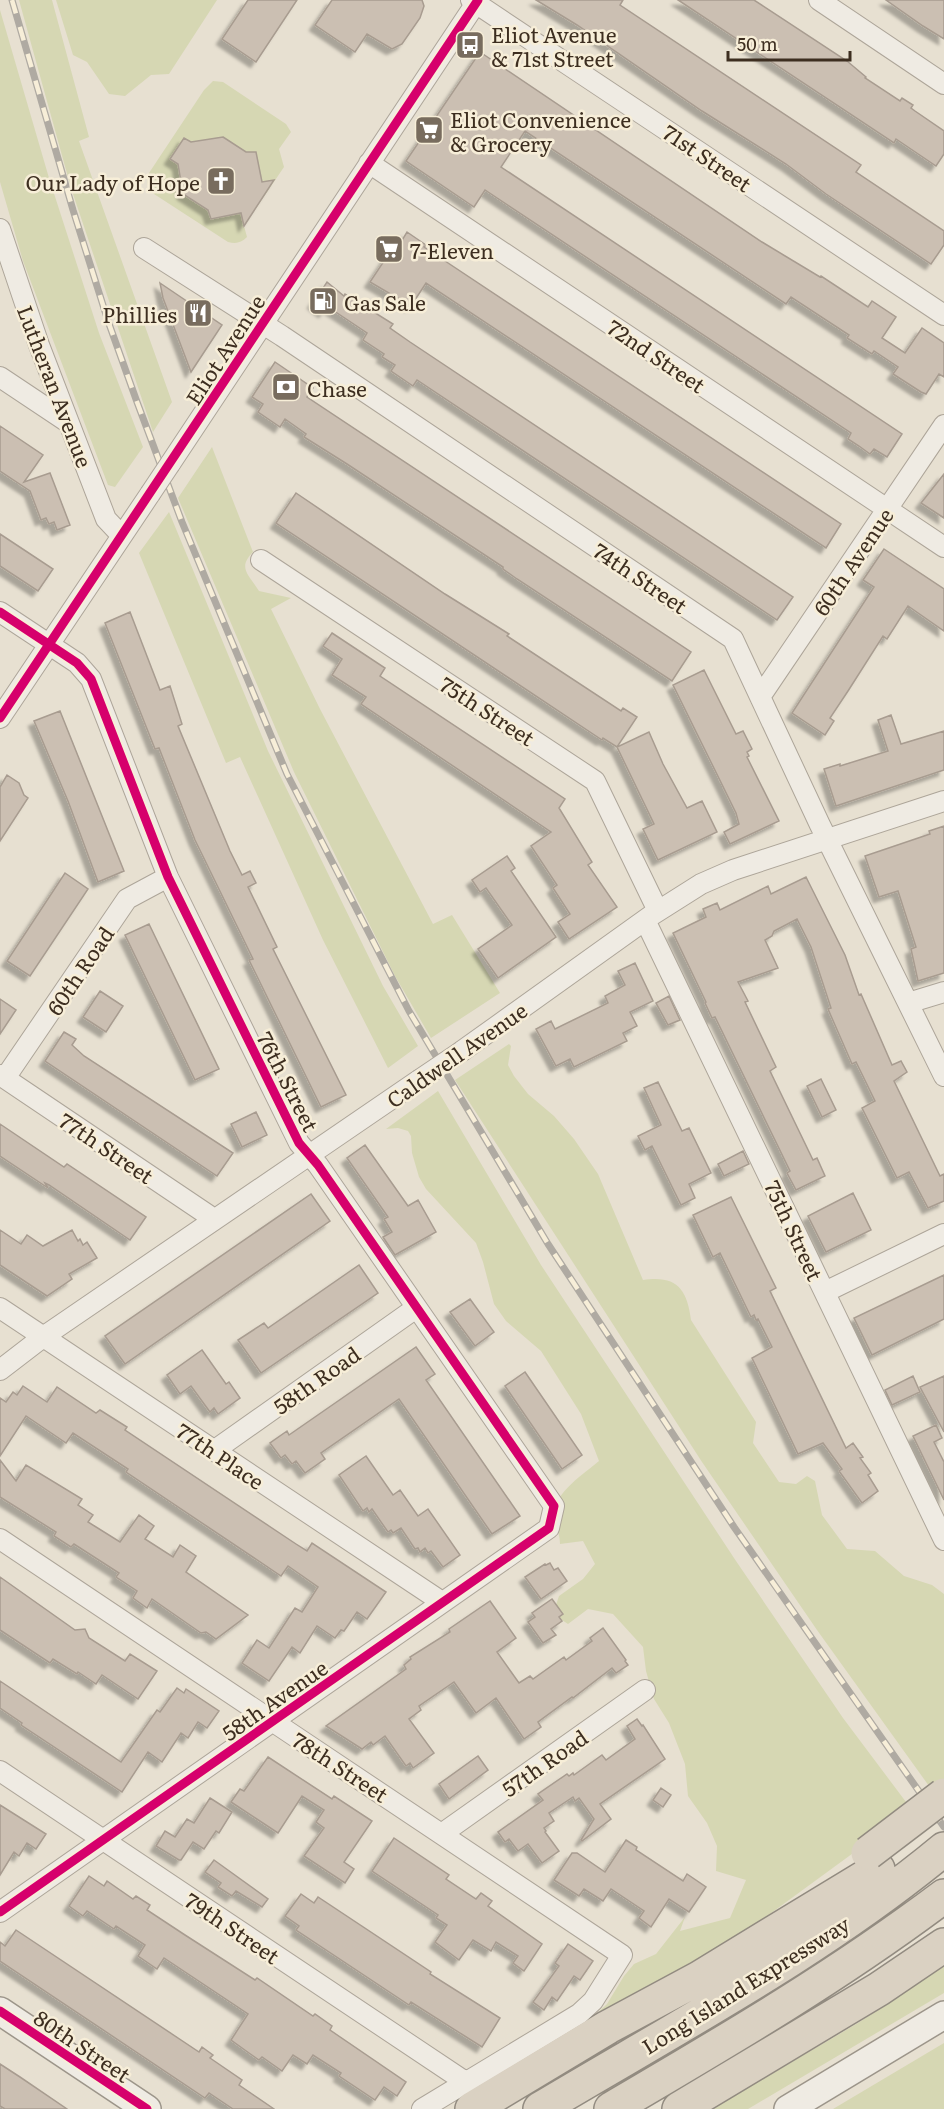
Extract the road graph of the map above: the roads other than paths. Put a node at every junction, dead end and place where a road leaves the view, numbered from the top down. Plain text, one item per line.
1 (819, 0) edge
2 (475, 1) edge
3 (944, 84) edge
4 (369, 164) junction
5 (0, 229) edge
6 (144, 248) dead end
7 (944, 315) edge
8 (263, 324) junction
9 (0, 377) edge
10 (69, 423) junction
11 (944, 425) edge
12 (888, 509) junction
13 (122, 536) junction
14 (944, 547) edge
15 (261, 560) dead end
16 (0, 612) edge
17 (49, 645) junction
18 (760, 697) junction
19 (0, 718) edge
20 (944, 801) edge
21 (828, 839) junction
22 (168, 877) junction
23 (652, 916) junction
24 (944, 992) edge
25 (908, 1002) junction
26 (944, 1076) edge
27 (3, 1077) edge
28 (309, 1155) junction
29 (214, 1219) junction
30 (944, 1234) edge
31 (825, 1292) junction
32 (0, 1308) edge
33 (416, 1308) junction
34 (43, 1337) junction
35 (0, 1370) edge
36 (215, 1450) junction
37 (554, 1506) joint
38 (0, 1539) edge
39 (944, 1540) edge
40 (442, 1602) junction
41 (645, 1690) dead end
42 (273, 1722) junction
43 (0, 1771) edge
44 (944, 1795) edge
45 (944, 1823) edge
46 (442, 1833) junction
47 (103, 1840) junction
48 (944, 1849) edge
49 (880, 1870) junction
50 (944, 1896) edge
51 (0, 1912) edge
52 (941, 1946) edge
53 (0, 2011) edge
54 (944, 2015) edge
55 (469, 2096) edge
56 (147, 2109) edge
57 (422, 2109) edge
58 (540, 2109) edge
59 (611, 2109) edge
60 (679, 2109) edge
61 (788, 2109) edge

1 - 3 street
2 - 4 street, Eliot Avenue
2 - 7 street, 71st Street
4 - 8 street, Eliot Avenue
4 - 12 street, 72nd Street
5 - 10 street, Lutheran Avenue
6 - 8 street, 74th Street
8 - 13 street, Eliot Avenue, bridge
8 - 18 street, 74th Street
9 - 10 street
10 - 13 street, Lutheran Avenue
11 - 12 street, 60th Avenue
12 - 14 street, 72nd Street
12 - 18 street, 60th Avenue
13 - 17 street, Eliot Avenue
15 - 23 street, 75th Street
16 - 17 street, 76th Street
17 - 19 street, Eliot Avenue
17 - 22 street, 76th Street
18 - 21 street, 74th Street
20 - 21 street, Caldwell Avenue
21 - 23 street, Caldwell Avenue
21 - 25 street, 74th Street
22 - 27 street, 60th Road
22 - 28 street, 76th Street
23 - 28 street, Caldwell Avenue, bridge
23 - 31 street, 75th Street
24 - 25 street
25 - 26 street, 74th Street
27 - 29 street, 77th Street
28 - 29 street, Caldwell Avenue
28 - 33 street, 76th Street
29 - 34 street, Caldwell Avenue
30 - 31 street
31 - 39 street, 75th Street
32 - 34 street, 77th Place
33 - 36 street, 58th Road
33 - 37 street, 76th Street
34 - 35 street, Caldwell Avenue
34 - 36 street, 77th Place
36 - 40 street, 77th Place
37 - 40 street, 58th Avenue
38 - 42 street, 78th Street
40 - 42 street, 58th Avenue
41 - 46 street, 57th Road
42 - 46 street, 78th Street
42 - 47 street, 58th Avenue
43 - 47 street, 79th Street
44 - 49 highway, bridge
45 - 49 highway
46 - 55 street, 78th Street
47 - 51 street, 58th Avenue
47 - 55 street, 79th Street
48 - 49 highway, Long Island Expressway
49 - 55 highway
49 - 58 highway, Long Island Expressway
50 - 59 highway, Long Island Expressway
52 - 60 highway
53 - 56 street, 80th Street
54 - 61 street
55 - 57 street

